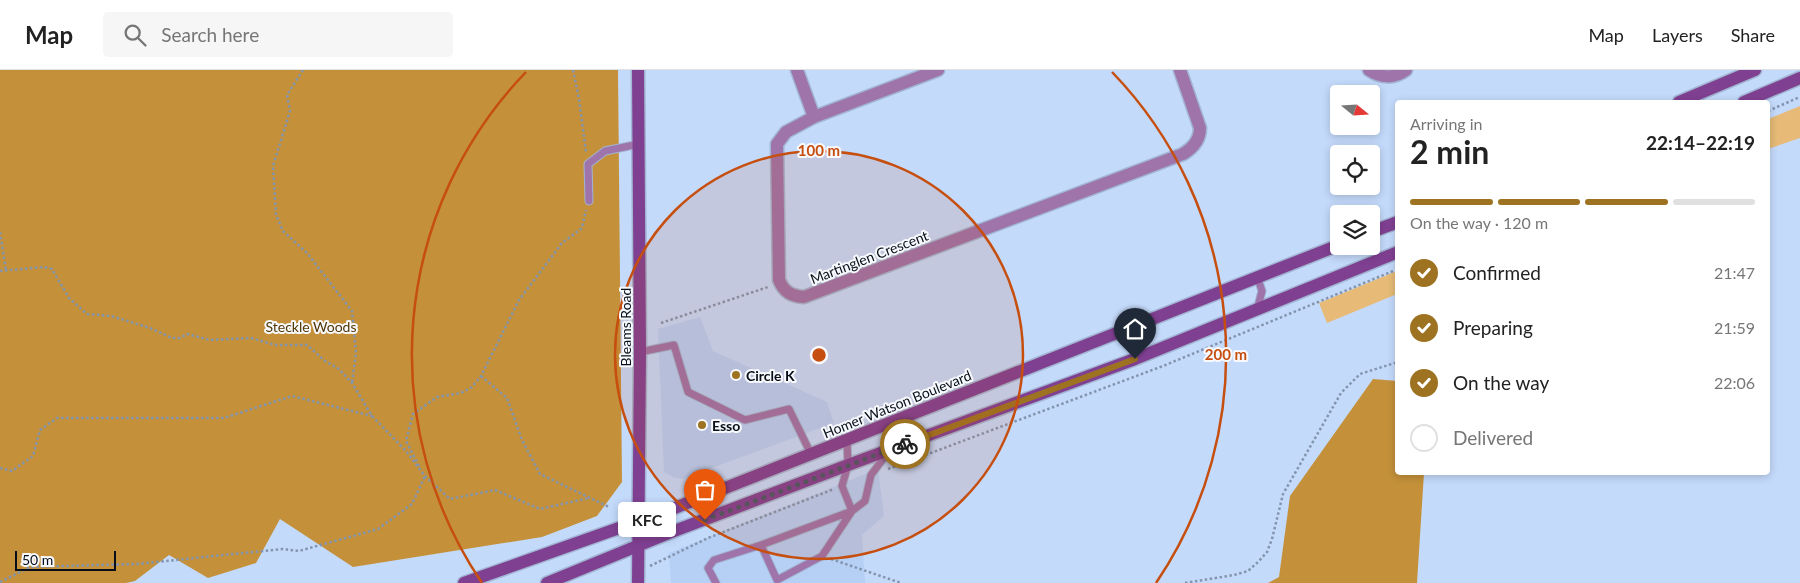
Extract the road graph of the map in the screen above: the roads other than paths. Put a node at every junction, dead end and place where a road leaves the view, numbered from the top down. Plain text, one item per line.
1 (638, 70) edge
2 (797, 70) edge
3 (938, 70) edge
4 (1180, 70) edge
5 (1369, 70) edge
6 (1406, 70) edge
7 (1755, 70) edge
8 (1800, 78) edge
9 (1684, 100) edge
10 (1749, 100) edge
11 (814, 117) junction
12 (639, 144) junction
13 (589, 201) road end
14 (1395, 223) edge
15 (1380, 229) edge
16 (1330, 247) edge
17 (1395, 253) edge
18 (1256, 276) junction
19 (1257, 310) junction
20 (640, 352) junction
21 (847, 440) junction
22 (890, 450) junction
23 (811, 454) junction
24 (848, 465) junction
25 (852, 511) junction
26 (639, 520) junction
27 (761, 545) junction
28 (638, 547) junction
29 (776, 582) edge
30 (464, 583) edge
31 (547, 583) edge
32 (638, 583) edge
33 (716, 583) edge

1 - 12 main road, Bleams Road
2 - 11 street
3 - 11 street, Martinglen Crescent
4 - 11 street, Martinglen Crescent
5 - 6 street
7 - 9 main road
8 - 10 main road
12 - 13 lane
12 - 20 main road, Bleams Road
14 - 15 main road
16 - 18 main road, Homer Watson Boulevard
17 - 19 main road
18 - 19 lane
18 - 21 main road, Homer Watson Boulevard
19 - 22 main road
20 - 23 lane
20 - 26 main road, Bleams Road
21 - 23 main road, Homer Watson Boulevard
21 - 24 lane
22 - 24 main road
22 - 25 lane
23 - 26 main road, Homer Watson Boulevard
24 - 25 lane
24 - 28 main road
25 - 27 lane
25 - 29 lane
26 - 28 main road, Bleams Road
26 - 30 main road, Homer Watson Boulevard
27 - 29 lane
27 - 33 lane
28 - 31 main road
28 - 32 main road, Bleams Road

